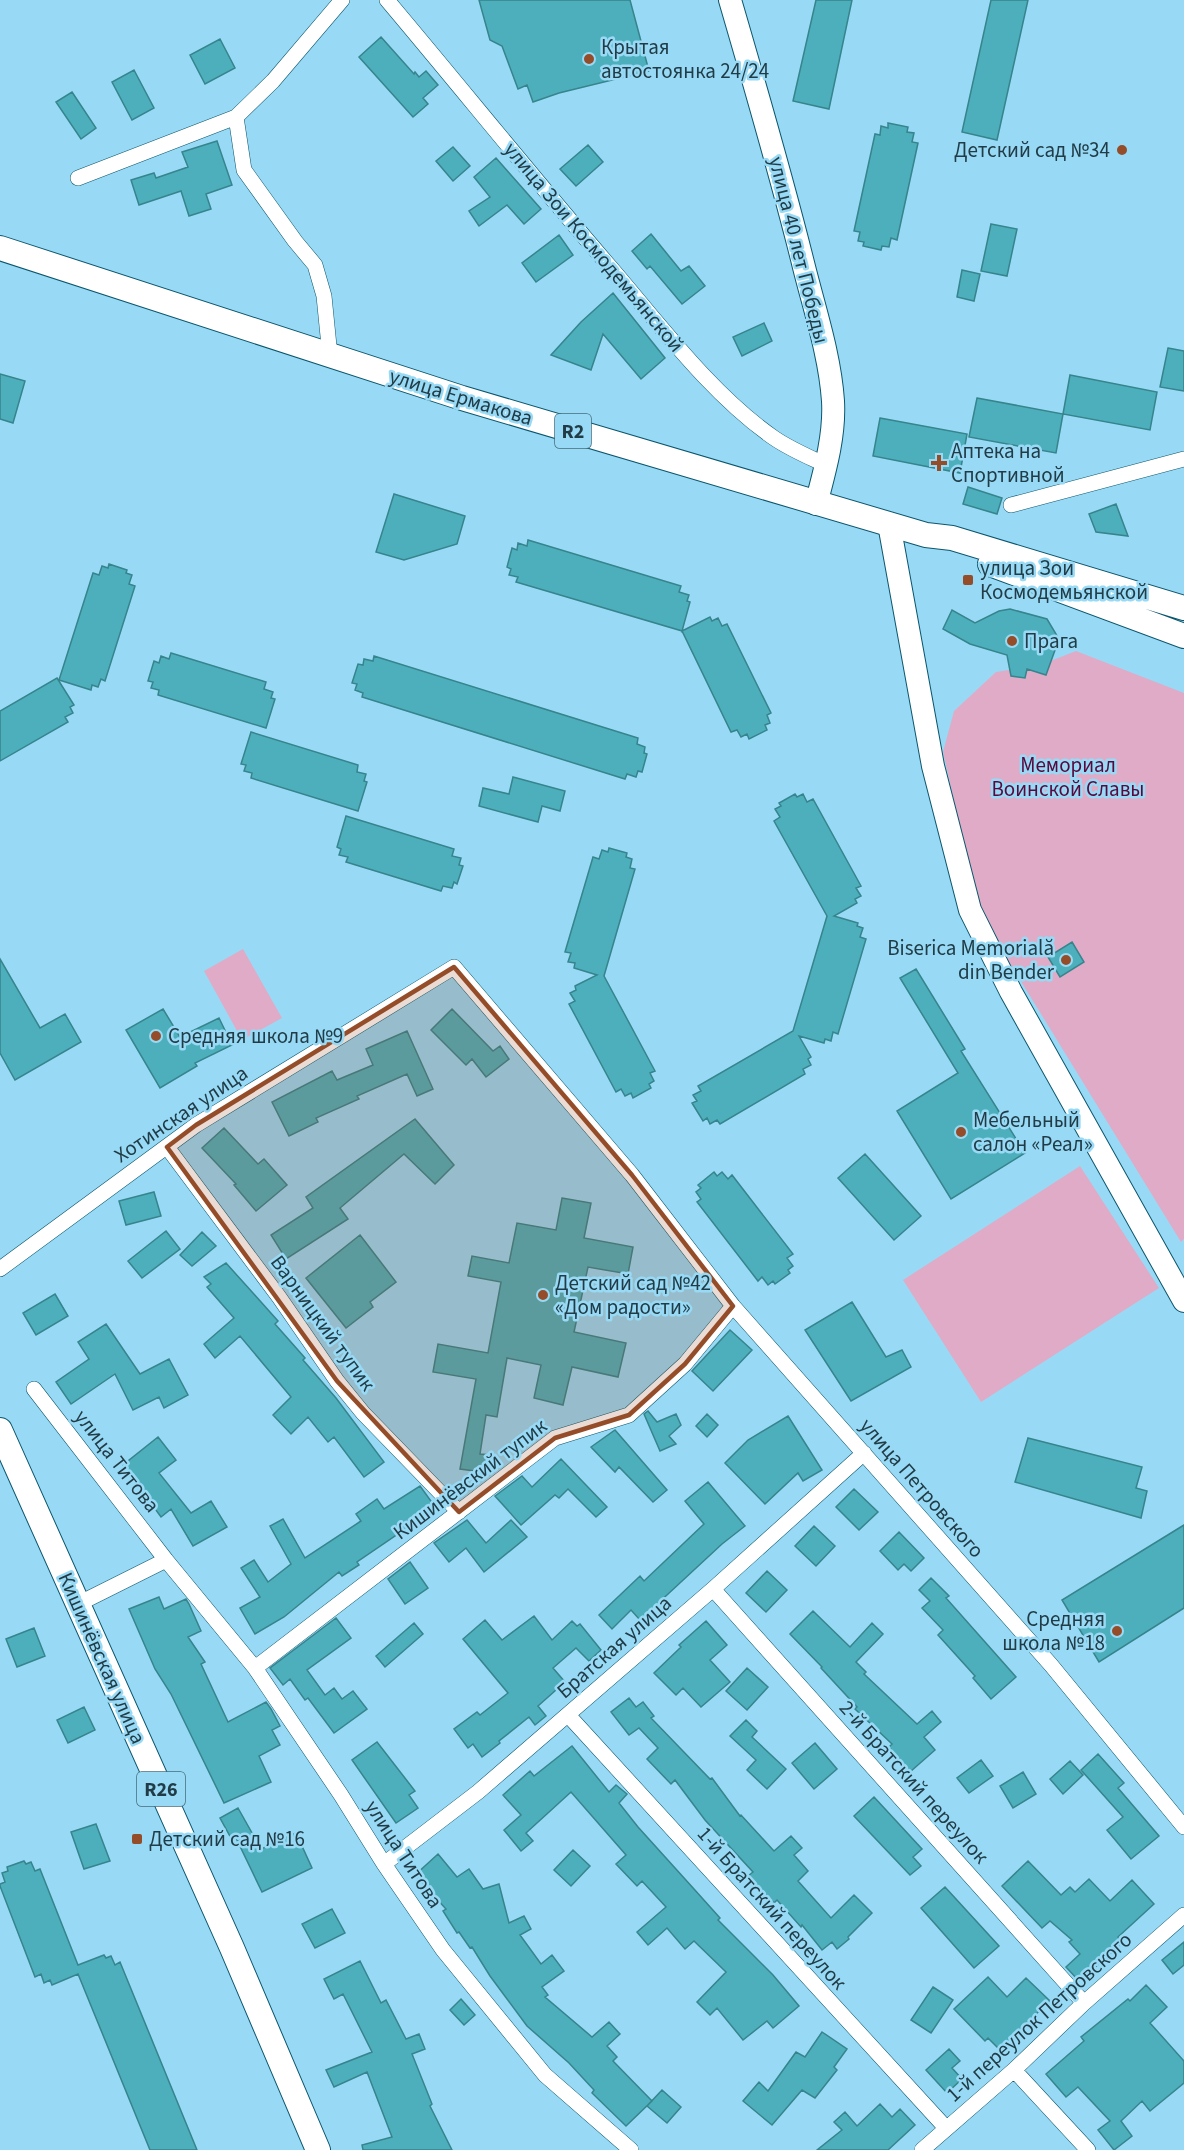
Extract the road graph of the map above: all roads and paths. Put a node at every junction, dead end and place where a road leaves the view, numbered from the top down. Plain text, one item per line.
1 (342, 0) edge
2 (387, 0) edge
3 (730, 0) edge
4 (236, 117) junction
5 (78, 178) dead end
6 (0, 248) edge
7 (330, 356) junction
8 (1184, 459) edge
9 (826, 465) junction
10 (816, 504) junction
11 (1011, 505) dead end
12 (889, 524) junction
13 (926, 535) junction
14 (1184, 608) edge
15 (1184, 636) edge
16 (454, 968) joint
17 (168, 1147) junction
18 (0, 1269) edge
19 (1184, 1301) edge
20 (734, 1306) junction
21 (34, 1389) dead end
22 (0, 1430) edge
23 (864, 1453) junction
24 (459, 1512) junction
25 (166, 1560) junction
26 (713, 1589) junction
27 (78, 1604) junction
28 (255, 1668) junction
29 (568, 1715) junction
30 (1184, 1827) edge
31 (384, 1864) junction
32 (1184, 1915) edge
33 (1084, 2003) junction
34 (1014, 2070) junction
35 (946, 2128) junction
36 (318, 2150) edge
37 (631, 2150) edge
38 (922, 2150) edge
39 (1088, 2150) edge

1 - 4 street
2 - 9 street, улица Зои Космодемьянской
3 - 9 street, улица 40 лет Победы
4 - 5 street
4 - 7 street
6 - 7 main road, улица Ермакова / R2
7 - 10 main road, улица Ермакова / R2
8 - 11 street
9 - 10 street, улица 40 лет Победы
10 - 12 main road, улица Ермакова / R2
12 - 13 main road, улица Ермакова
12 - 19 street
13 - 14 main road, улица Ермакова
13 - 15 main road, улица Ермакова
16 - 17 street, Хотинская улица
16 - 20 street, улица Петровского
17 - 18 street, Хотинская улица
17 - 24 street, Варницкий тупик
20 - 23 street, улица Петровского
20 - 24 street, Кишинёвский тупик
21 - 25 street, улица Титова
22 - 27 main road, Кишинёвская улица / R26
23 - 26 street, Братская улица
23 - 30 street, улица Петровского
24 - 28 street, Кишинёвский тупик
25 - 27 street
25 - 28 street, улица Титова
26 - 29 street, Братская улица
26 - 33 street, 2-й Братский переулок
27 - 36 main road, Кишинёвская улица / R26
28 - 31 street, улица Титова
29 - 31 street, Братская улица
29 - 35 street, 1-й Братский переулок
31 - 37 street, улица Титова
32 - 33 street, 1-й переулок Петровского
33 - 34 street, 1-й переулок Петровского
34 - 35 street, 1-й переулок Петровского
34 - 39 street
35 - 38 street, 1-й переулок Петровского

